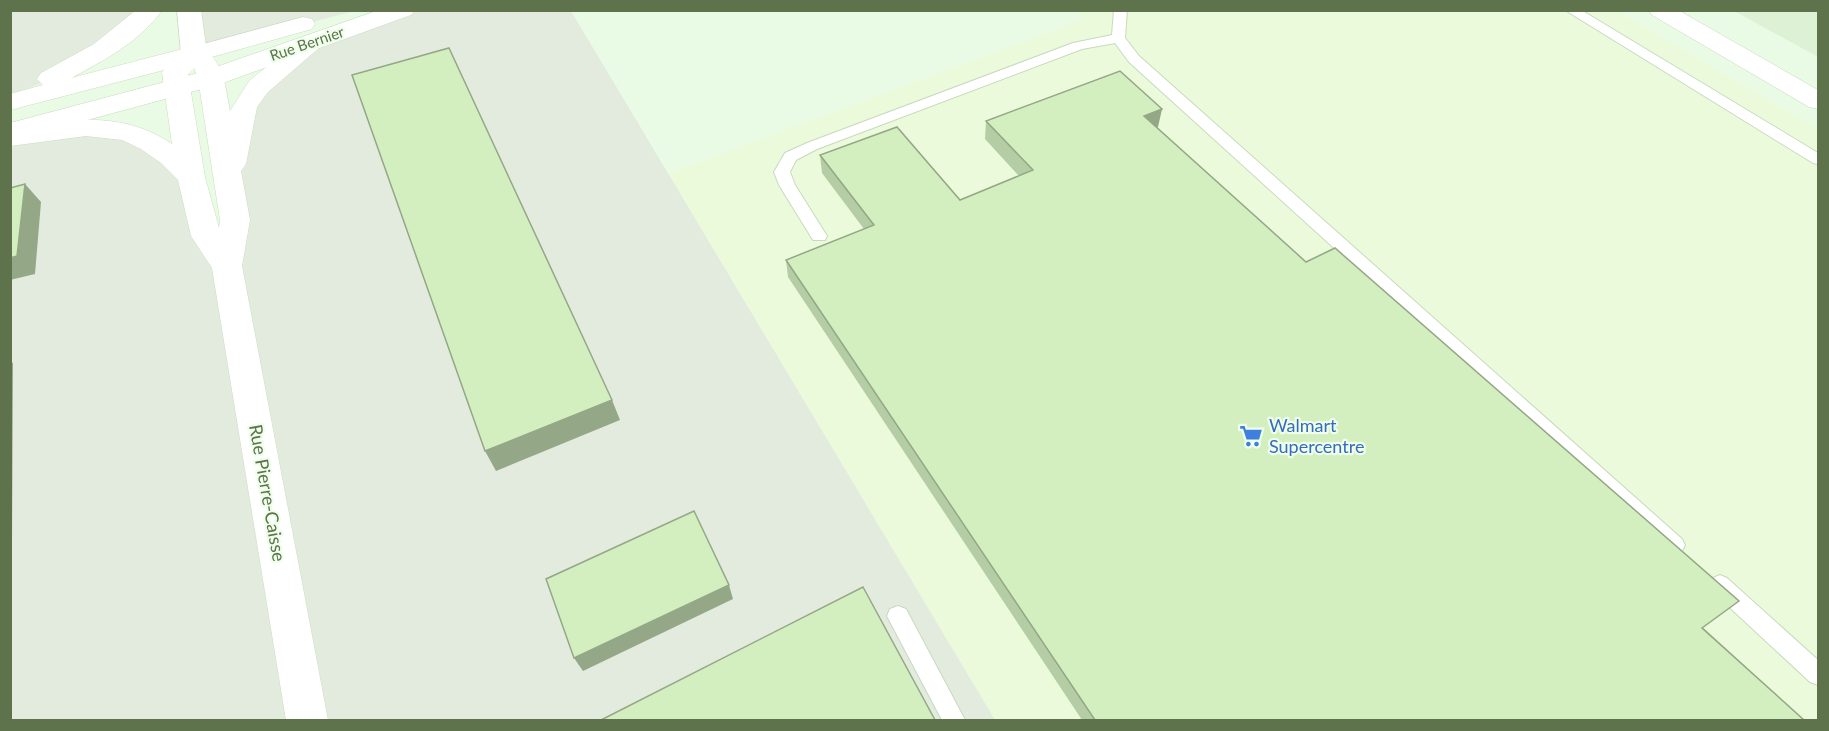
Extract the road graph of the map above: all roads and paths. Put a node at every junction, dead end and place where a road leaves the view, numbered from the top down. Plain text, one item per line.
1 (150, 10) edge
2 (189, 10) edge
3 (354, 10) edge
4 (403, 10) edge
5 (1121, 10) edge
6 (1571, 10) edge
7 (1660, 10) edge
8 (1695, 10) edge
9 (1118, 38) junction
10 (315, 41) junction
11 (194, 54) junction
12 (211, 78) junction
13 (1818, 79) edge
14 (178, 88) junction
15 (10, 95) edge
16 (1818, 101) edge
17 (10, 102) edge
18 (10, 132) edge
19 (10, 137) edge
20 (1818, 159) edge
21 (191, 177) junction
22 (227, 183) junction
23 (819, 236) dead end
24 (226, 266) junction
25 (1690, 558) edge
26 (1707, 574) edge
27 (898, 616) dead end
28 (1818, 674) edge
29 (307, 720) edge
30 (954, 720) edge

1 - 15 main road
2 - 11 main road, Rue Pierre-Caisse
3 - 11 main road, Rue Bernier
4 - 10 main road, Rue Bernier
5 - 9 lane
6 - 20 lane
7 - 16 main road
8 - 13 main road
9 - 23 lane
9 - 25 lane
10 - 12 main road, Rue Bernier
10 - 22 main road
11 - 12 main road, Rue Pierre-Caisse
11 - 14 main road, Rue Pierre-Caisse
11 - 17 main road, Rue Bernier
12 - 14 main road, Rue Bernier
12 - 22 main road, Rue Pierre-Caisse
14 - 18 main road, Rue Bernier
14 - 21 main road, Rue Pierre-Caisse
19 - 21 main road
21 - 24 main road, Rue Pierre-Caisse
22 - 24 main road, Rue Pierre-Caisse
24 - 29 main road, Rue Pierre-Caisse
26 - 28 lane
27 - 30 lane

